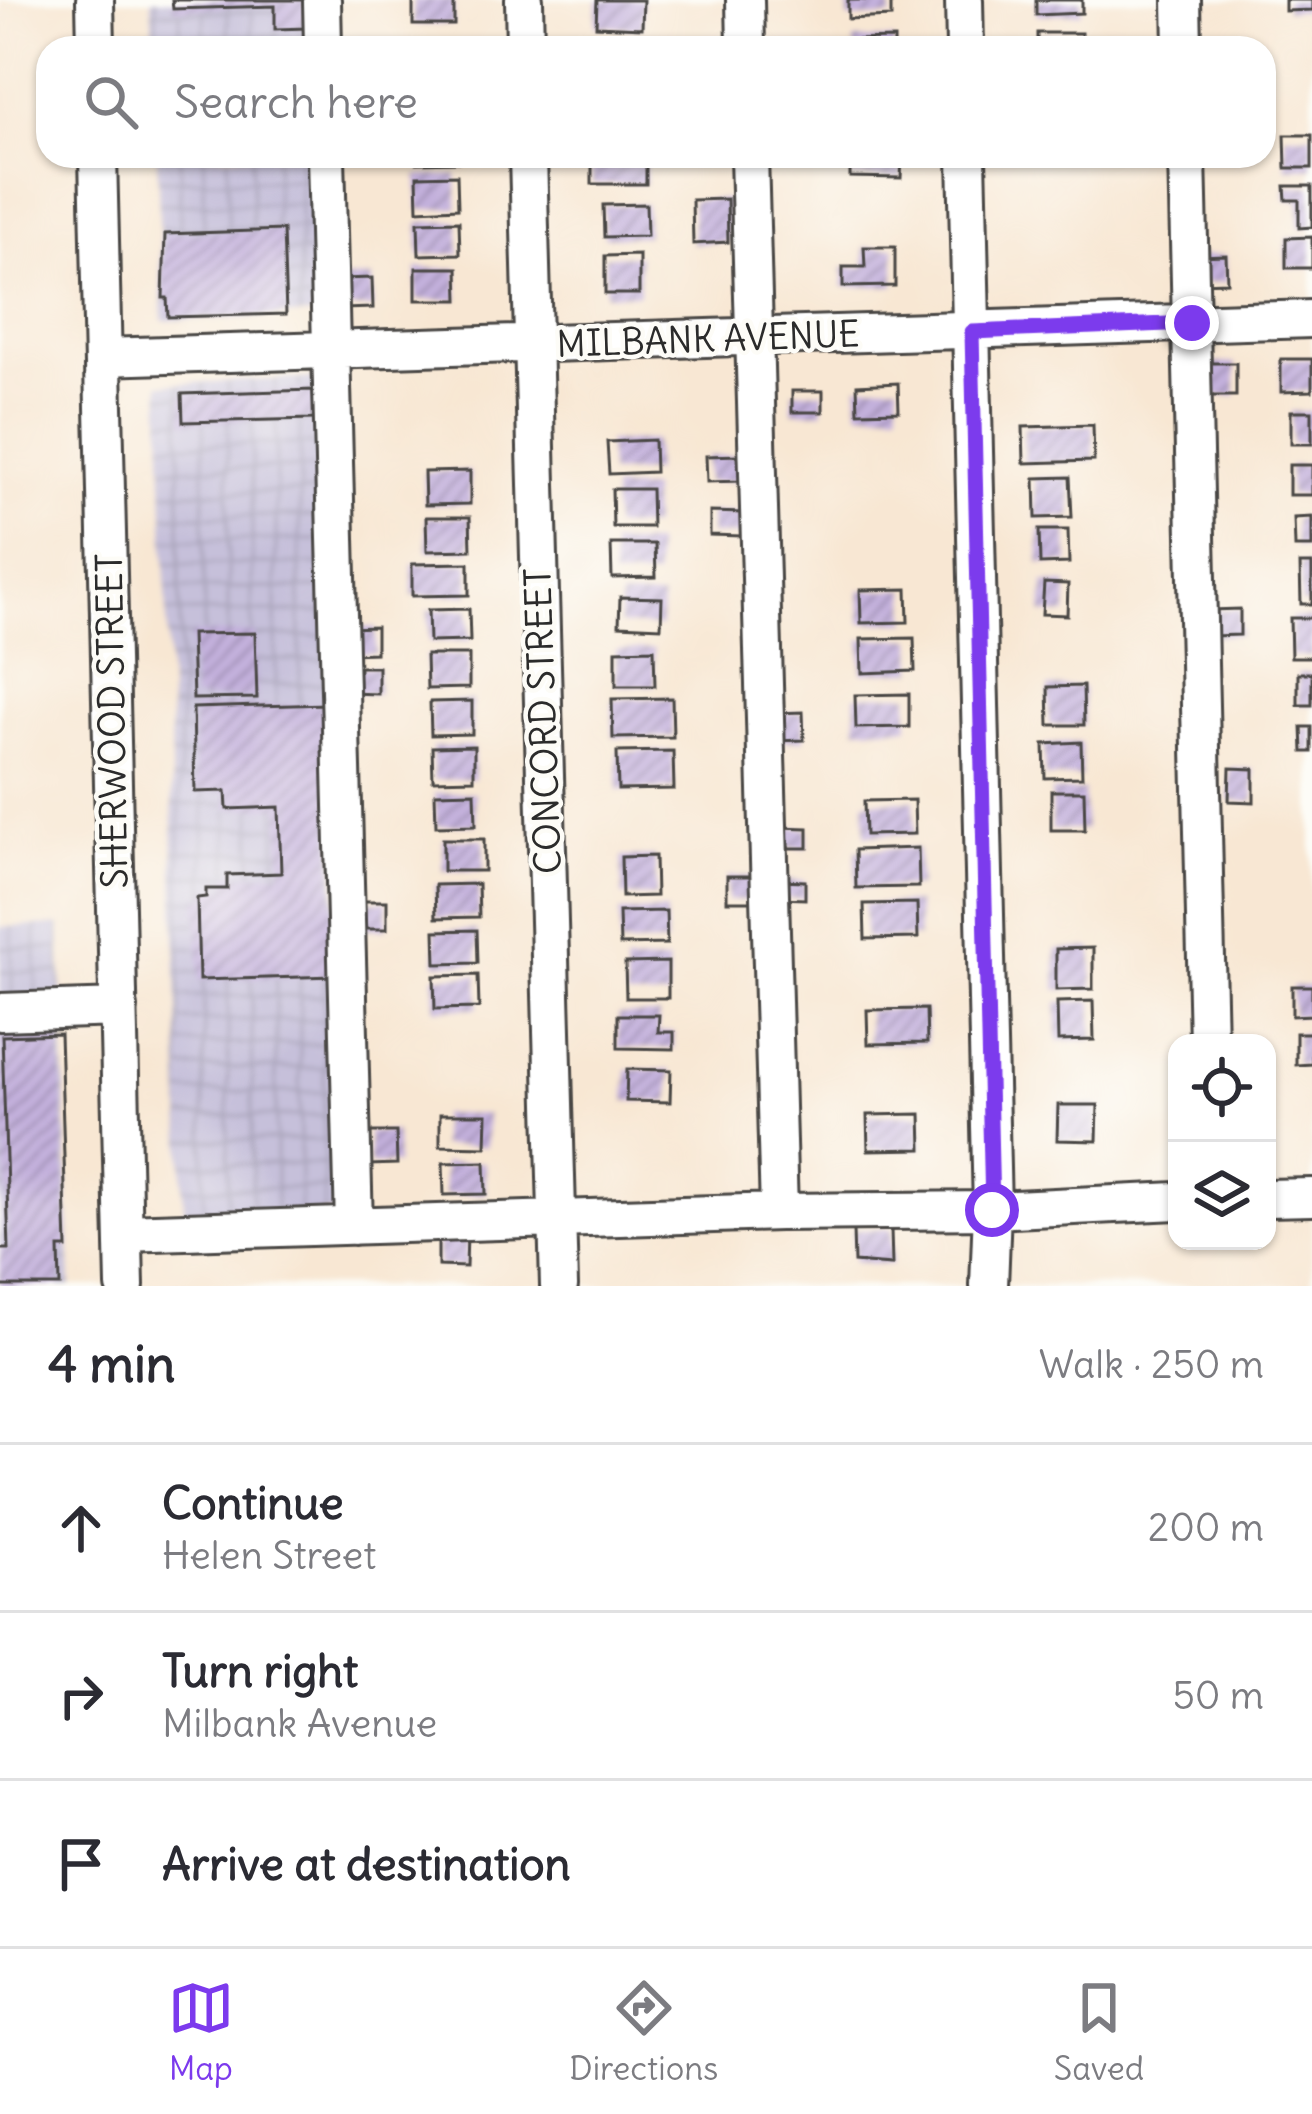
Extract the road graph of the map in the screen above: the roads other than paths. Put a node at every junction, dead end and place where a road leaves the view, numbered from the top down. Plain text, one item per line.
1 (94, 0) edge
2 (322, 0) edge
3 (524, 0) edge
4 (745, 0) edge
5 (964, 0) edge
6 (1182, 0) edge
7 (96, 36) edge
8 (323, 36) edge
9 (525, 36) edge
10 (746, 36) edge
11 (965, 36) edge
12 (1184, 36) edge
13 (98, 168) edge
14 (326, 168) edge
15 (528, 168) edge
16 (749, 168) edge
17 (968, 168) edge
18 (1187, 168) edge
19 (1312, 320) edge
20 (1192, 323) junction
21 (972, 332) junction
22 (754, 337) junction
23 (533, 343) junction
24 (331, 350) junction
25 (103, 358) junction
26 (118, 1008) junction
27 (0, 1012) edge
28 (1208, 1034) edge
29 (1312, 1197) edge
30 (1276, 1198) edge
31 (1168, 1201) edge
32 (992, 1210) junction
33 (779, 1212) junction
34 (556, 1221) junction
35 (354, 1226) junction
36 (124, 1233) junction
37 (125, 1286) edge
38 (559, 1286) edge
39 (989, 1286) edge

1 - 7 street
2 - 8 street
3 - 9 street
4 - 10 street
5 - 11 street
6 - 12 street
13 - 25 street, SHERWOOD STREET
14 - 24 street
15 - 23 street, CONCORD STREET
16 - 22 street
17 - 21 street
18 - 20 street
19 - 20 street, MILBANK AVENUE
20 - 21 street, MILBANK AVENUE
20 - 28 street
21 - 22 street, MILBANK AVENUE
21 - 32 street
22 - 23 street, MILBANK AVENUE
22 - 33 street
23 - 24 street, MILBANK AVENUE
23 - 34 street, CONCORD STREET
24 - 25 street, MILBANK AVENUE
24 - 35 street
25 - 26 street, SHERWOOD STREET
26 - 27 street
26 - 36 street, SHERWOOD STREET
29 - 30 street
31 - 32 street
32 - 33 street
32 - 39 street
33 - 34 street
34 - 35 street
34 - 38 street, CONCORD STREET
35 - 36 street
36 - 37 street, SHERWOOD STREET

